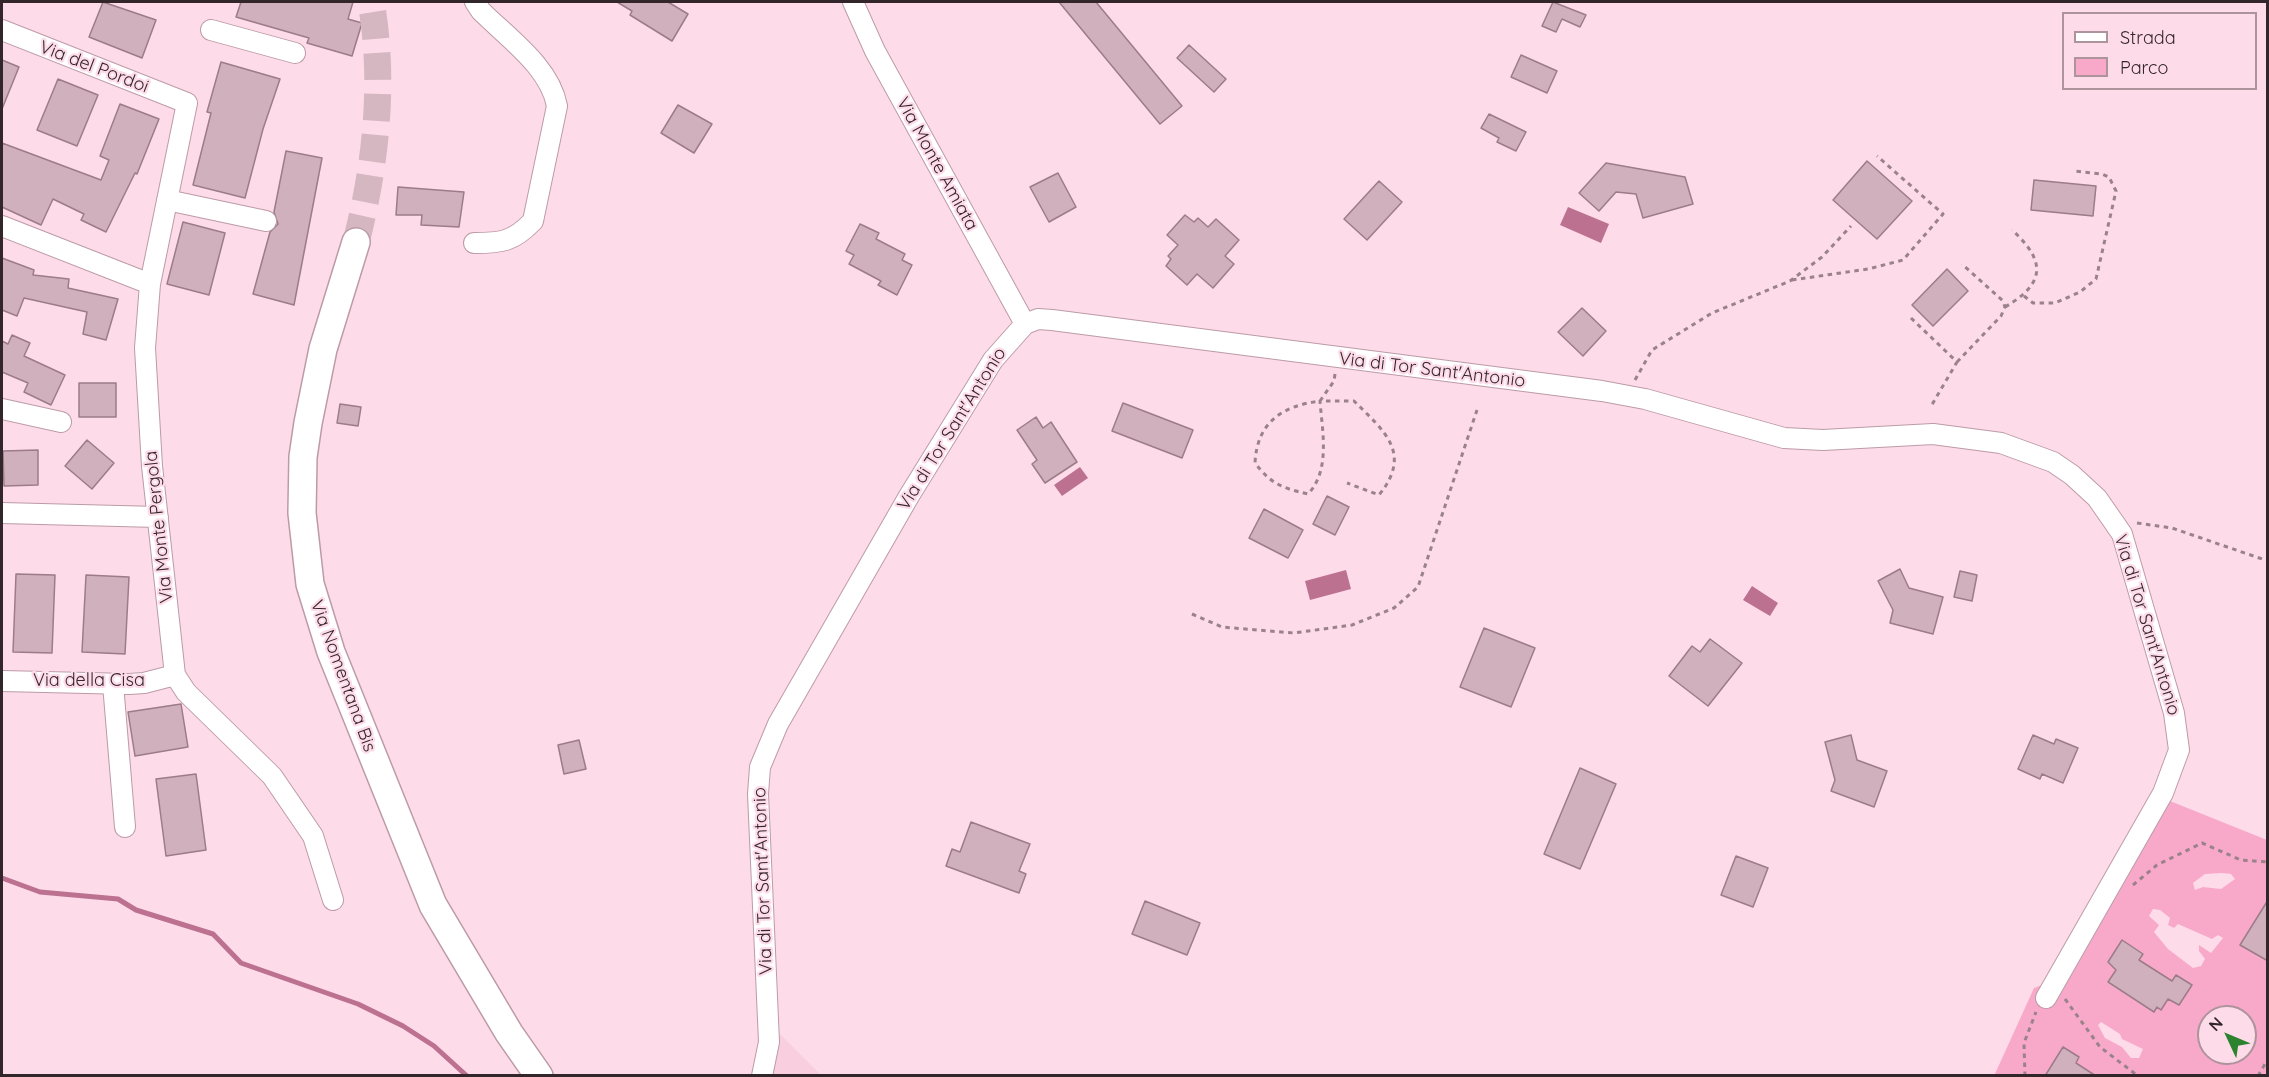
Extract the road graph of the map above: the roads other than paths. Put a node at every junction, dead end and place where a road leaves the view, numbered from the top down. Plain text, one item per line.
1 (475, 2) edge
2 (853, 2) edge
3 (2, 30) edge
4 (211, 30) dead end
5 (294, 53) dead end
6 (187, 103) joint
7 (167, 200) junction
8 (266, 221) dead end
9 (2, 226) edge
10 (356, 242) tunnel mouth
11 (474, 243) dead end
12 (150, 284) junction
13 (1025, 324) junction
14 (2, 409) edge
15 (61, 422) dead end
16 (2, 513) edge
17 (158, 517) junction
18 (175, 675) junction
19 (2, 681) edge
20 (113, 684) junction
21 (125, 827) dead end
22 (333, 900) dead end
23 (2049, 999) road end
24 (539, 1076) edge
25 (762, 1076) edge

1 - 11 street
2 - 13 street, Via Monte Amiata
3 - 6 street, Via del Pordoi
4 - 5 street
6 - 7 street, Via Monte Pergola
7 - 8 street
7 - 12 street, Via Monte Pergola
9 - 12 street
10 - 24 main road, Via Nomentana Bis
12 - 17 street, Via Monte Pergola
13 - 23 street, Via di Tor Sant'Antonio
13 - 25 street, Via di Tor Sant'Antonio
14 - 15 street
16 - 17 street
17 - 18 street, Via Monte Pergola
18 - 20 street, Via della Cisa
18 - 22 street
19 - 20 street, Via della Cisa
20 - 21 street

